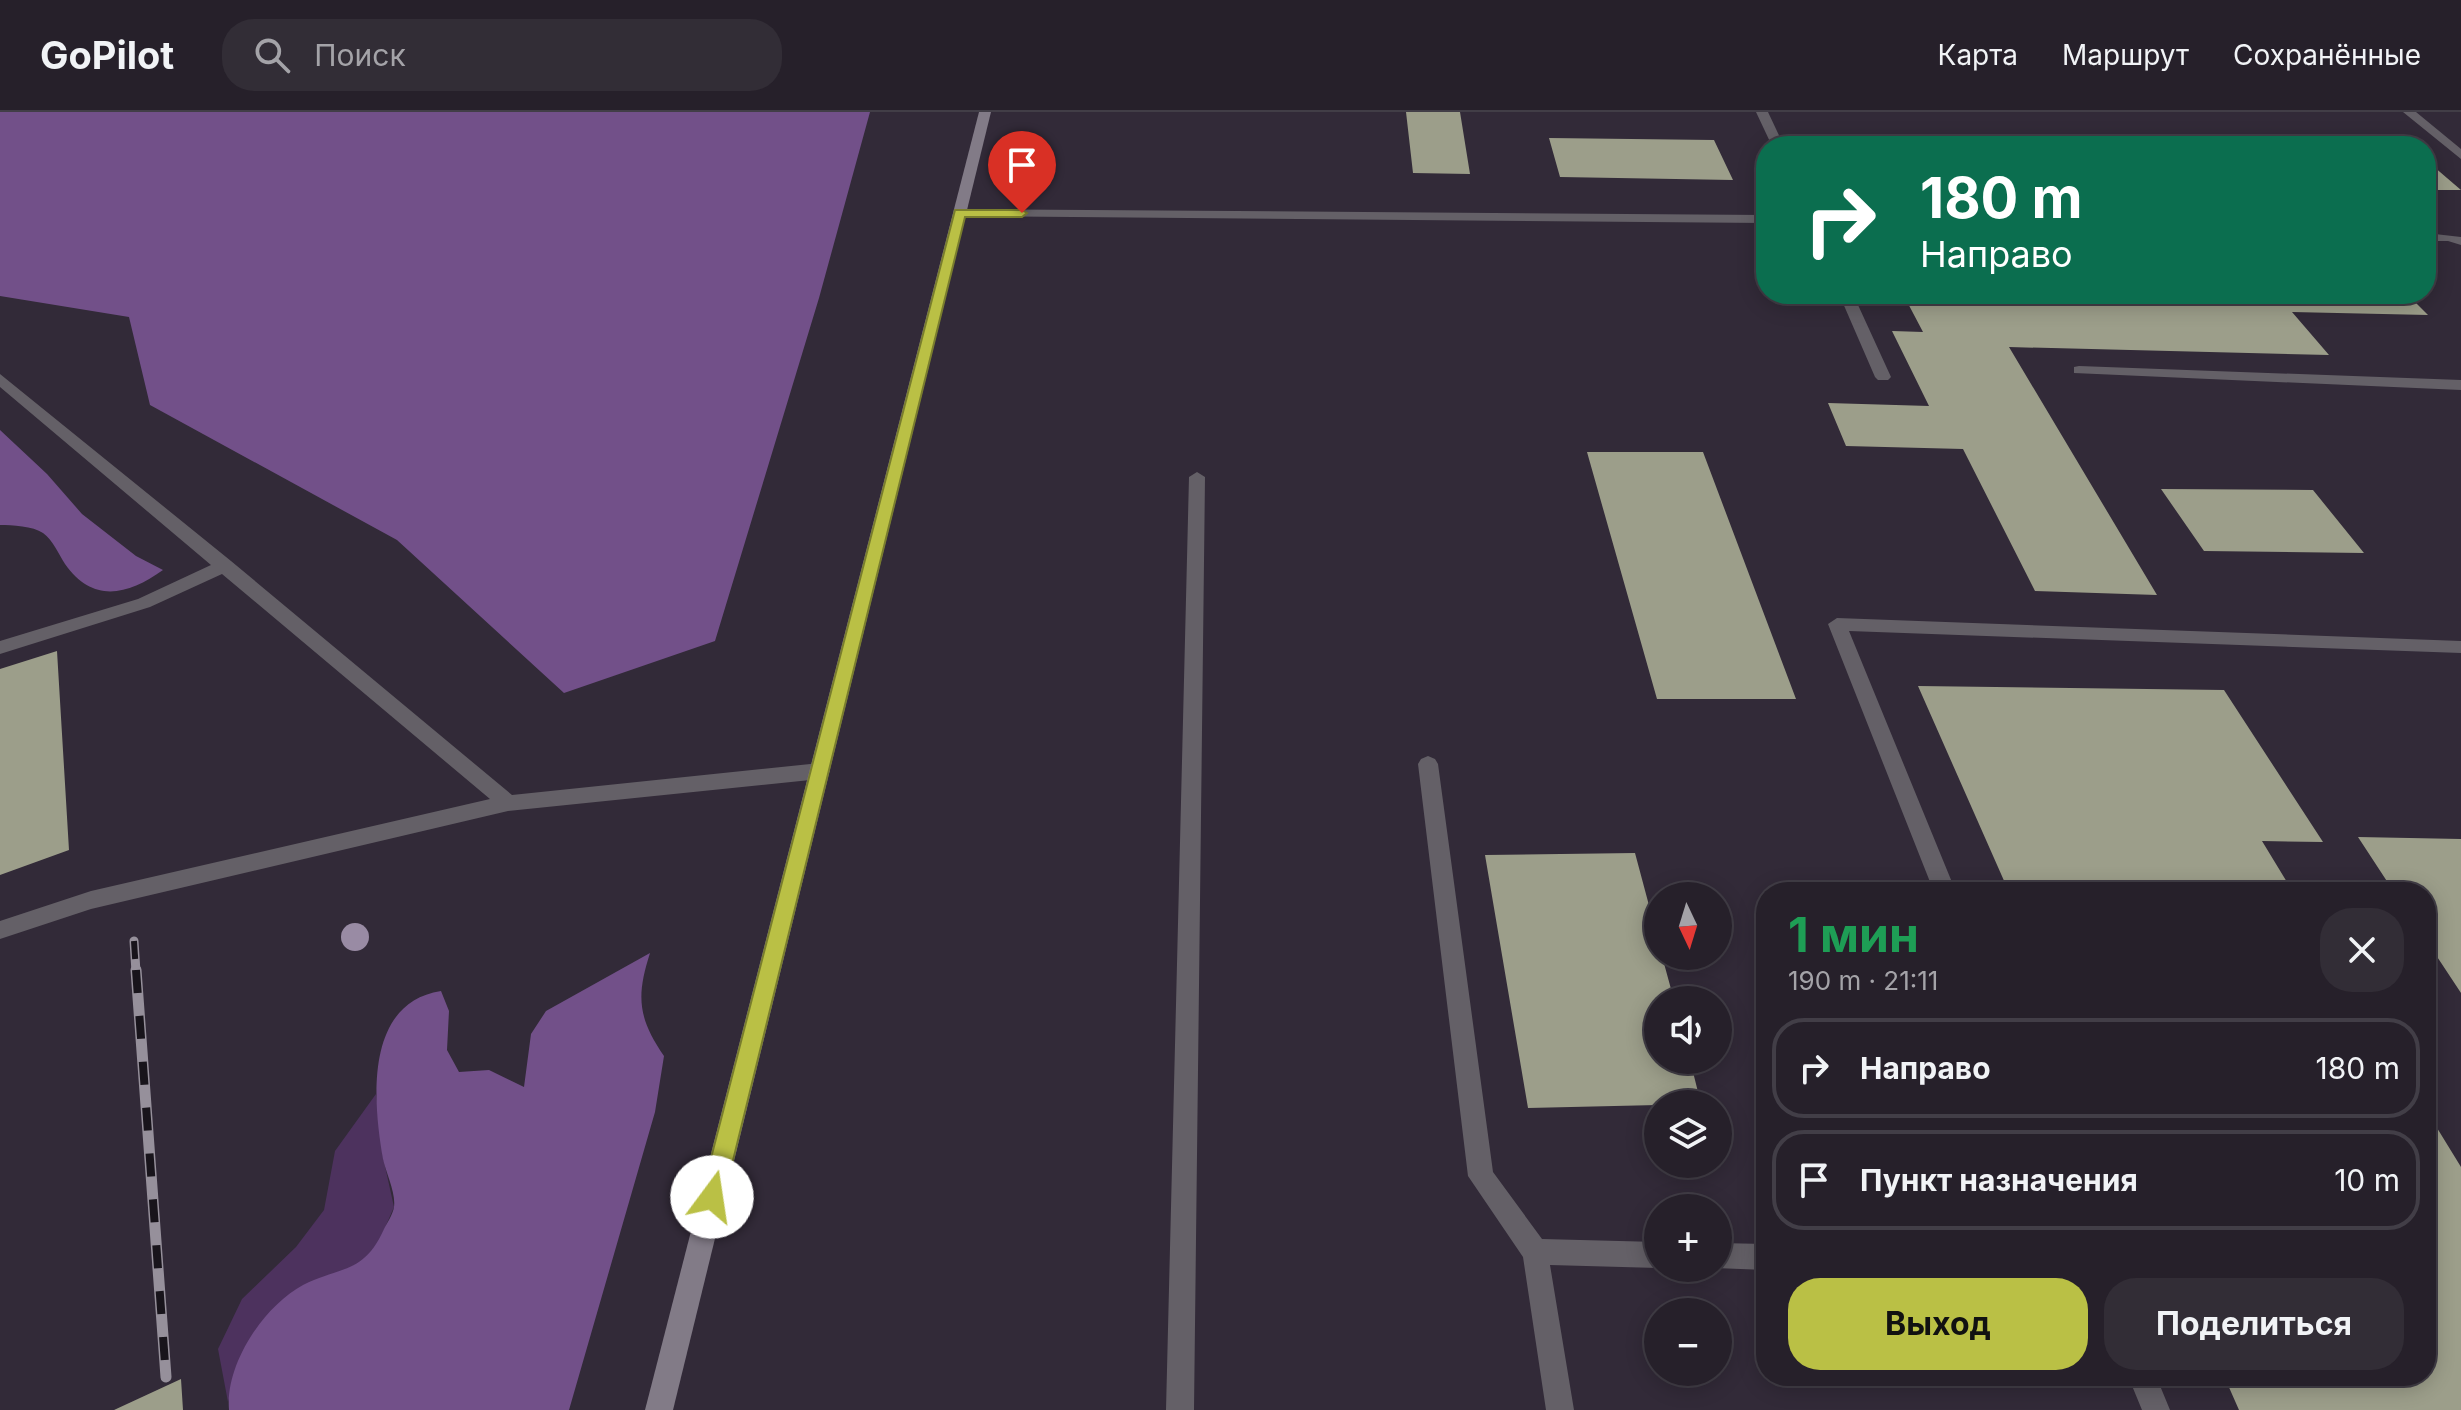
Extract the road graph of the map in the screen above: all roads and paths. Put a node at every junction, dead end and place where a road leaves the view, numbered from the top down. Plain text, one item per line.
1 (985, 112) edge
2 (1762, 112) edge
3 (2409, 112) edge
4 (1773, 136) edge
5 (2461, 155) edge
6 (960, 213) junction
7 (1756, 219) edge
8 (2436, 237) edge
9 (2461, 241) edge
10 (1850, 304) edge
11 (2079, 370) dead end
12 (1883, 377) dead end
13 (0, 379) edge
14 (2461, 385) edge
15 (1197, 477) dead end
16 (225, 565) junction
17 (2461, 647) edge
18 (0, 648) edge
19 (1428, 764) dead end
20 (820, 771) junction
21 (508, 803) junction
22 (1941, 882) edge
23 (0, 930) edge
24 (1535, 1252) junction
25 (1644, 1255) edge
26 (1732, 1256) edge
27 (1756, 1257) edge
28 (2146, 1386) edge
29 (659, 1410) edge
30 (1180, 1410) edge
31 (1560, 1410) edge
32 (2156, 1410) edge

1 - 6 main road
2 - 4 street
3 - 5 street
6 - 7 street
6 - 20 main road
8 - 9 street
10 - 12 street
11 - 14 street
13 - 16 street
15 - 30 street
16 - 18 street
16 - 21 street
17 - 22 street
19 - 24 street
20 - 21 street
20 - 29 main road
21 - 23 street
24 - 25 street
24 - 31 street
26 - 27 street
28 - 32 street

